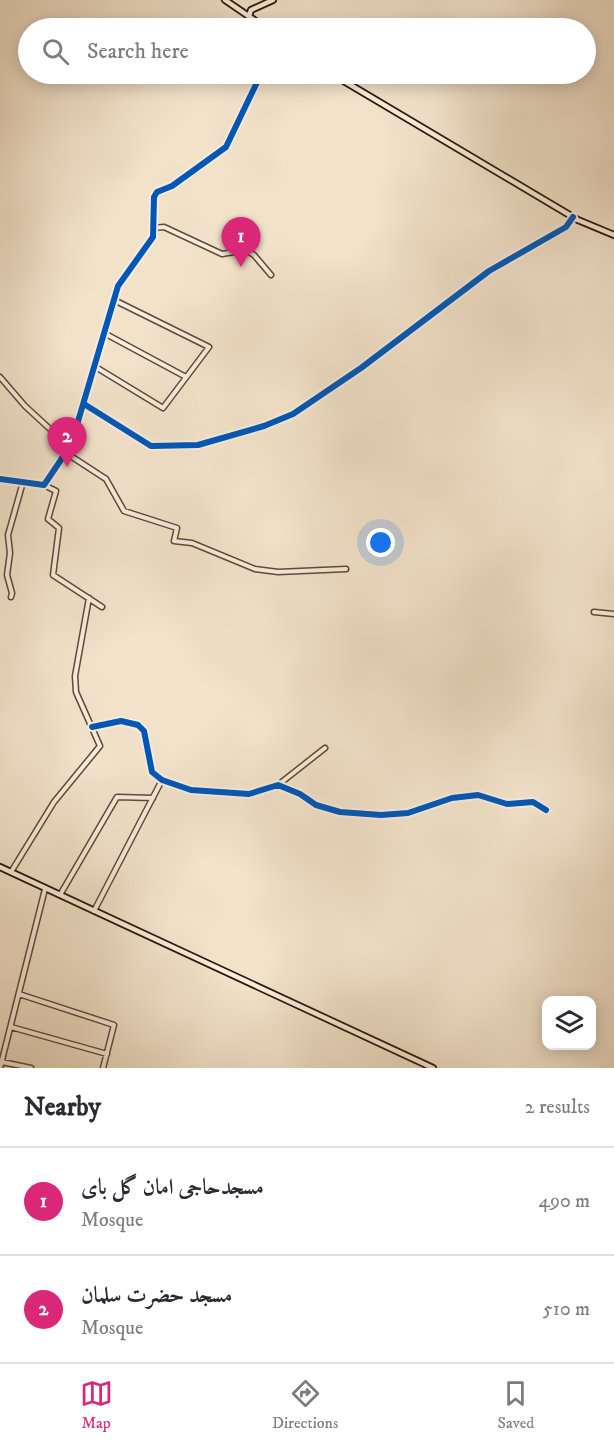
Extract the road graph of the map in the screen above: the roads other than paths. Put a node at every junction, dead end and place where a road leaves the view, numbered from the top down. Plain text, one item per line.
1 (225, 0) edge
2 (273, 0) edge
3 (249, 16) junction
4 (252, 18) edge
5 (256, 84) edge
6 (349, 84) edge
7 (573, 217) junction
8 (153, 228) junction
9 (614, 236) edge
10 (271, 275) dead end
11 (114, 300) junction
12 (104, 333) junction
13 (94, 366) junction
14 (0, 377) edge
15 (186, 377) junction
16 (84, 404) junction
17 (67, 451) junction
18 (0, 479) edge
19 (23, 482) junction
20 (44, 485) junction
21 (346, 569) dead end
22 (11, 597) dead end
23 (89, 598) junction
24 (102, 607) dead end
25 (594, 612) dead end
26 (614, 614) edge
27 (92, 727) junction
28 (325, 748) dead end
29 (162, 780) junction
30 (278, 785) junction
31 (153, 798) junction
32 (546, 810) dead end
33 (0, 867) edge
34 (11, 872) junction
35 (45, 889) junction
36 (59, 896) junction
37 (94, 912) junction
38 (19, 994) junction
39 (11, 1027) junction
40 (107, 1054) junction
41 (2, 1062) junction
42 (0, 1068) edge
43 (31, 1068) edge
44 (103, 1068) edge
45 (433, 1068) edge

1 - 3 street
2 - 3 street
3 - 4 street
5 - 8 street
6 - 7 street
7 - 9 street
7 - 16 street
8 - 10 street
8 - 11 street
11 - 12 street
11 - 15 street
12 - 13 street
12 - 15 street
13 - 15 street
13 - 16 street
14 - 17 street
16 - 17 street
17 - 20 street
17 - 21 street
18 - 19 street
19 - 20 street
19 - 22 street
20 - 23 street
23 - 24 street
23 - 27 street
25 - 26 street
27 - 29 street
27 - 34 street
28 - 30 street
29 - 30 street
29 - 31 street
30 - 32 street
31 - 36 street
31 - 37 street
33 - 34 street
34 - 35 street
35 - 36 street
35 - 38 street
36 - 37 street
37 - 45 street
38 - 39 street
38 - 40 street
39 - 40 street
39 - 41 street
40 - 44 street
41 - 42 street
41 - 43 street

